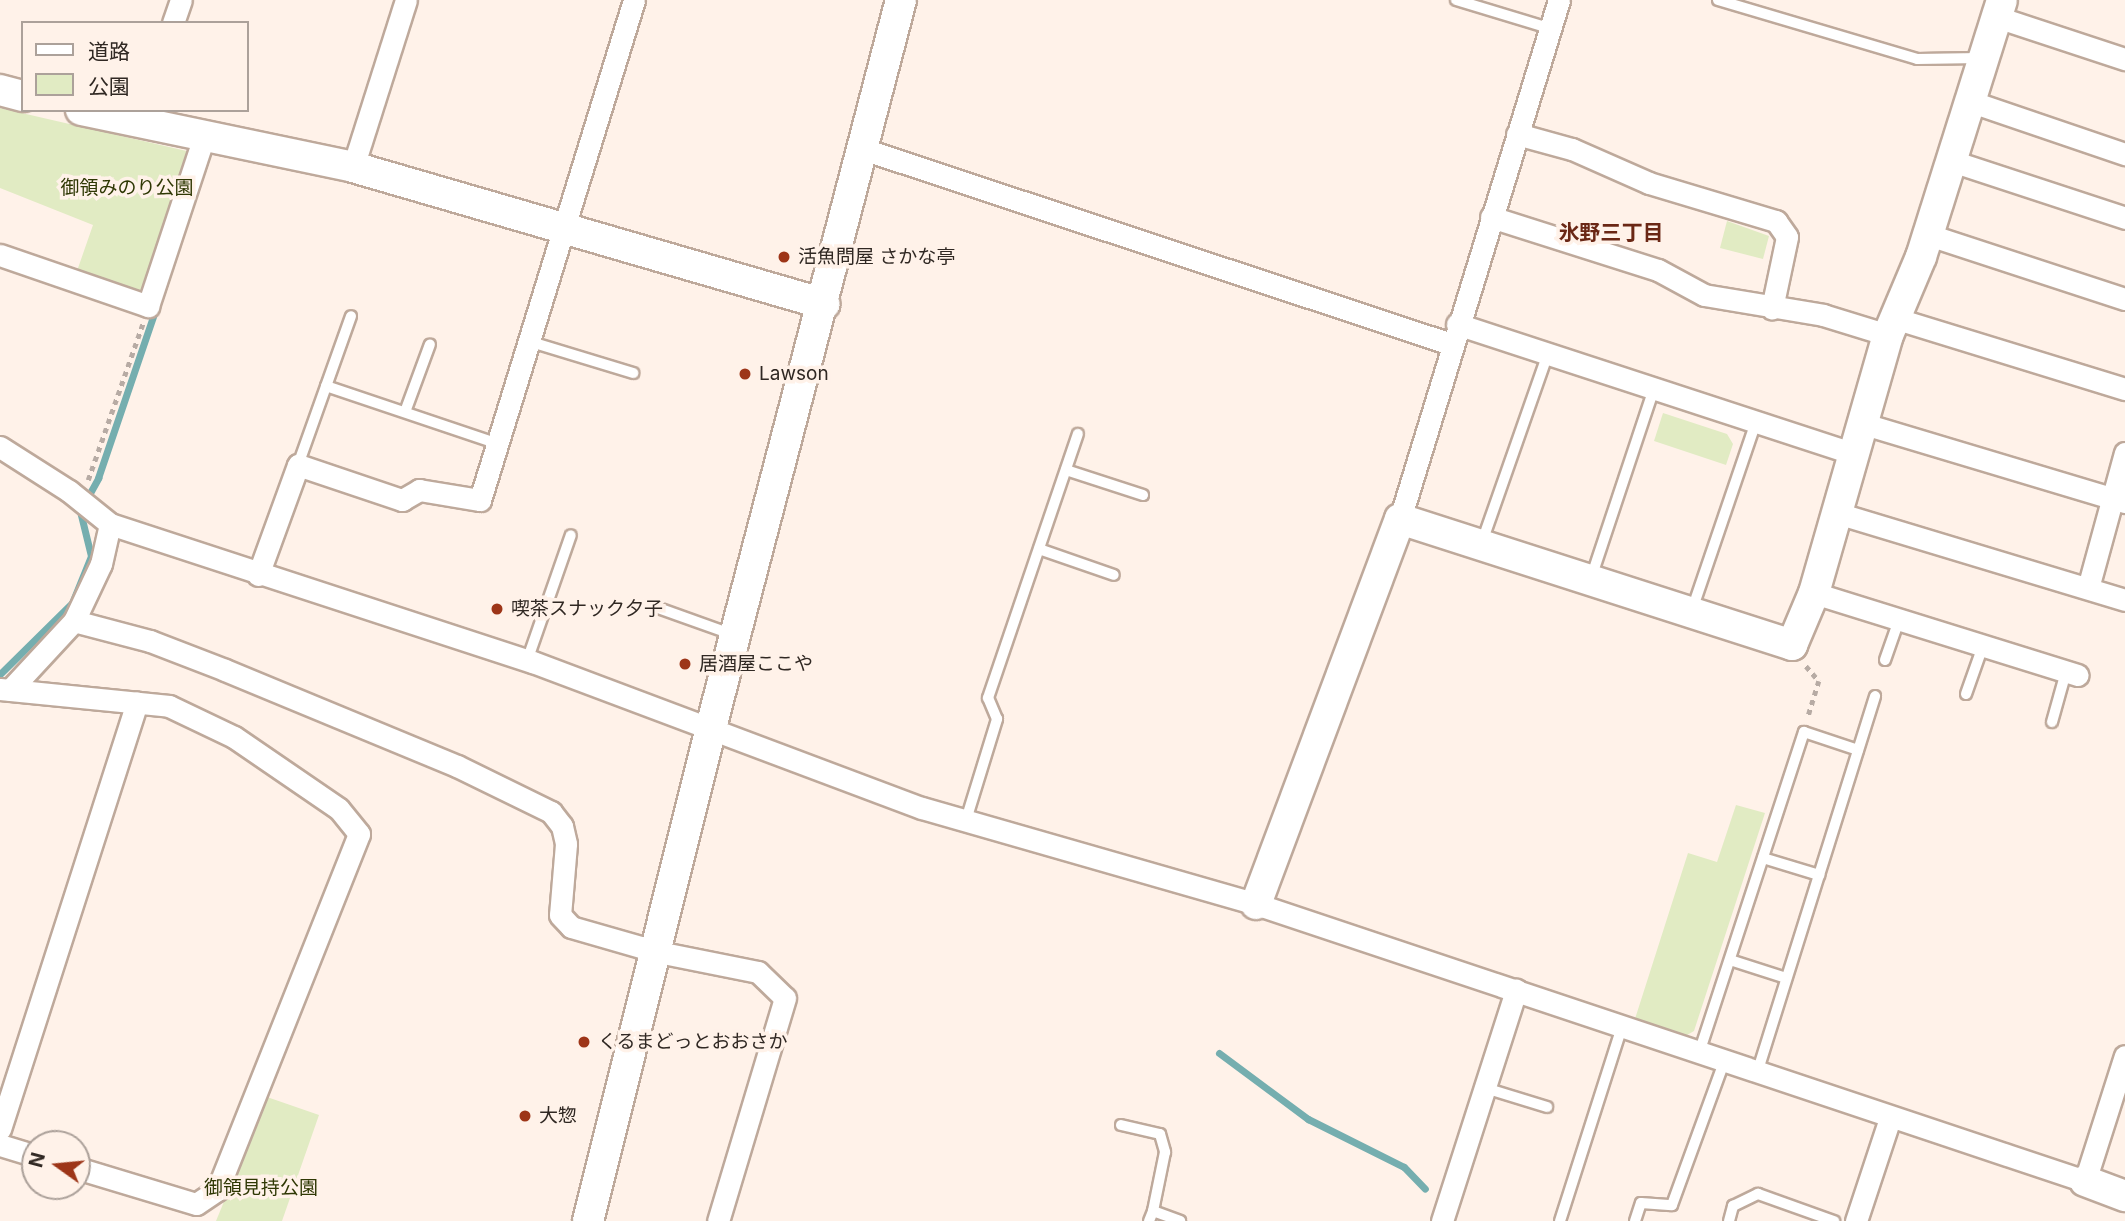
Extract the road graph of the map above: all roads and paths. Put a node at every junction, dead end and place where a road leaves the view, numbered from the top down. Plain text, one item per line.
1 (181, 0) edge
2 (406, 0) edge
3 (634, 0) edge
4 (901, 0) edge
5 (1456, 0) edge
6 (1559, 0) edge
7 (1718, 0) edge
8 (2000, 8) edge
9 (174, 21) edge
10 (1549, 28) junction
11 (1984, 58) junction
12 (2125, 59) edge
13 (0, 90) edge
14 (21, 95) edge
15 (1972, 102) junction
16 (96, 112) edge
17 (142, 118) edge
18 (1517, 134) junction
19 (204, 137) junction
20 (863, 149) junction
21 (2125, 154) edge
22 (1952, 161) junction
23 (353, 167) junction
24 (1490, 217) junction
25 (2125, 218) edge
26 (568, 226) junction
27 (1926, 234) junction
28 (0, 255) edge
29 (2125, 299) edge
30 (824, 304) junction
31 (148, 306) junction
32 (1772, 308) junction
33 (351, 316) dead end
34 (1891, 326) junction
35 (1454, 334) junction
36 (531, 342) junction
37 (430, 344) dead end
38 (1548, 354) junction
39 (633, 373) dead end
40 (326, 386) junction
41 (1654, 389) junction
42 (2125, 389) edge
43 (405, 412) junction
44 (1756, 422) junction
45 (1861, 423) junction
46 (1079, 433) dead end
47 (498, 444) junction
48 (0, 447) edge
49 (1851, 453) junction
50 (2125, 453) edge
51 (298, 464) junction
52 (1066, 470) junction
53 (1143, 495) dead end
54 (2119, 500) edge
55 (82, 504) junction
56 (1837, 513) junction
57 (1400, 519) junction
58 (110, 524) junction
59 (571, 535) dead end
60 (1481, 545) junction
61 (1039, 549) junction
62 (258, 575) junction
63 (1114, 575) dead end
64 (1590, 580) junction
65 (2088, 588) junction
66 (1814, 593) junction
67 (2125, 600) edge
68 (657, 608) dead end
69 (1691, 612) junction
70 (1899, 620) junction
71 (74, 621) junction
72 (735, 636) junction
73 (1792, 645) junction
74 (1983, 646) junction
75 (1885, 660) dead end
76 (527, 661) junction
77 (2072, 673) joint
78 (5, 690) edge
79 (1966, 694) dead end
80 (1875, 696) dead end
81 (138, 702) junction
82 (2052, 722) dead end
83 (711, 728) junction
84 (1804, 732) junction
85 (1858, 750) junction
86 (966, 821) junction
87 (1763, 858) junction
88 (1819, 875) junction
89 (1256, 904) junction
90 (658, 952) junction
91 (1730, 960) junction
92 (1786, 978) junction
93 (1517, 990) junction
94 (1622, 1027) junction
95 (1699, 1053) junction
96 (2125, 1056) edge
97 (1724, 1062) junction
98 (1756, 1073) junction
99 (2121, 1084) edge
100 (1485, 1088) junction
101 (1546, 1107) dead end
102 (1890, 1118) junction
103 (1121, 1125) dead end
104 (0, 1129) edge
105 (0, 1145) edge
106 (21, 1152) edge
107 (91, 1172) edge
108 (2085, 1181) junction
109 (2125, 1196) edge
110 (1151, 1216) edge
111 (588, 1221) edge
112 (718, 1221) edge
113 (1180, 1221) edge
114 (1443, 1221) edge
115 (1560, 1221) edge
116 (1635, 1221) edge
117 (1728, 1221) edge
118 (1834, 1221) edge
119 (1856, 1221) edge

1 - 9 street
2 - 23 street
3 - 26 street
4 - 20 street
5 - 10 lane
6 - 10 street
7 - 11 lane
8 - 11 street
8 - 12 street
10 - 18 street
11 - 15 street
13 - 14 street
15 - 21 street
15 - 22 street
16 - 17 street
17 - 19 street
18 - 24 street
18 - 32 street
19 - 23 street
19 - 31 street
20 - 30 street
20 - 35 street
22 - 25 street
22 - 27 street
23 - 26 street
24 - 32 street
24 - 35 street
26 - 30 street
26 - 36 street
27 - 29 street
27 - 34 street
28 - 31 street
30 - 72 street
31 - 55 path
32 - 34 street
33 - 40 lane
34 - 42 street
34 - 45 street
35 - 38 street
35 - 57 street
36 - 39 lane
36 - 47 street
37 - 43 lane
38 - 41 street
38 - 60 lane
40 - 43 lane
40 - 51 lane
41 - 44 street
41 - 64 lane
43 - 47 lane
44 - 49 street
44 - 69 lane
45 - 49 street
45 - 54 street
46 - 52 lane
47 - 51 street
48 - 55 street
49 - 56 street
50 - 54 street
51 - 62 street
52 - 53 lane
52 - 61 lane
54 - 65 street
55 - 58 street
56 - 65 street
56 - 66 street
57 - 60 street
57 - 89 street
58 - 62 street
58 - 71 street
59 - 76 lane
60 - 64 street
61 - 63 lane
61 - 86 lane
62 - 76 street
64 - 69 street
65 - 67 street
66 - 70 street
66 - 73 street
68 - 72 lane
69 - 73 street
70 - 74 street
70 - 75 lane
71 - 78 street
71 - 90 street
72 - 83 street
73 - 84 path
74 - 77 street
74 - 79 lane
76 - 83 street
77 - 82 lane
78 - 81 street
80 - 85 lane
81 - 104 street
81 - 107 street
83 - 86 street
83 - 90 street
84 - 85 lane
84 - 87 lane
85 - 88 lane
86 - 89 street
87 - 88 lane
87 - 91 lane
88 - 92 lane
89 - 93 street
90 - 111 street
90 - 112 street
91 - 92 lane
91 - 95 lane
92 - 98 lane
93 - 94 street
93 - 100 street
94 - 95 street
94 - 115 lane
95 - 97 street
96 - 99 street
97 - 98 street
97 - 116 lane
98 - 102 street
99 - 108 street
100 - 101 lane
100 - 114 street
102 - 108 street
102 - 119 street
103 - 110 lane
105 - 106 street
108 - 109 street
110 - 113 lane
117 - 118 lane

